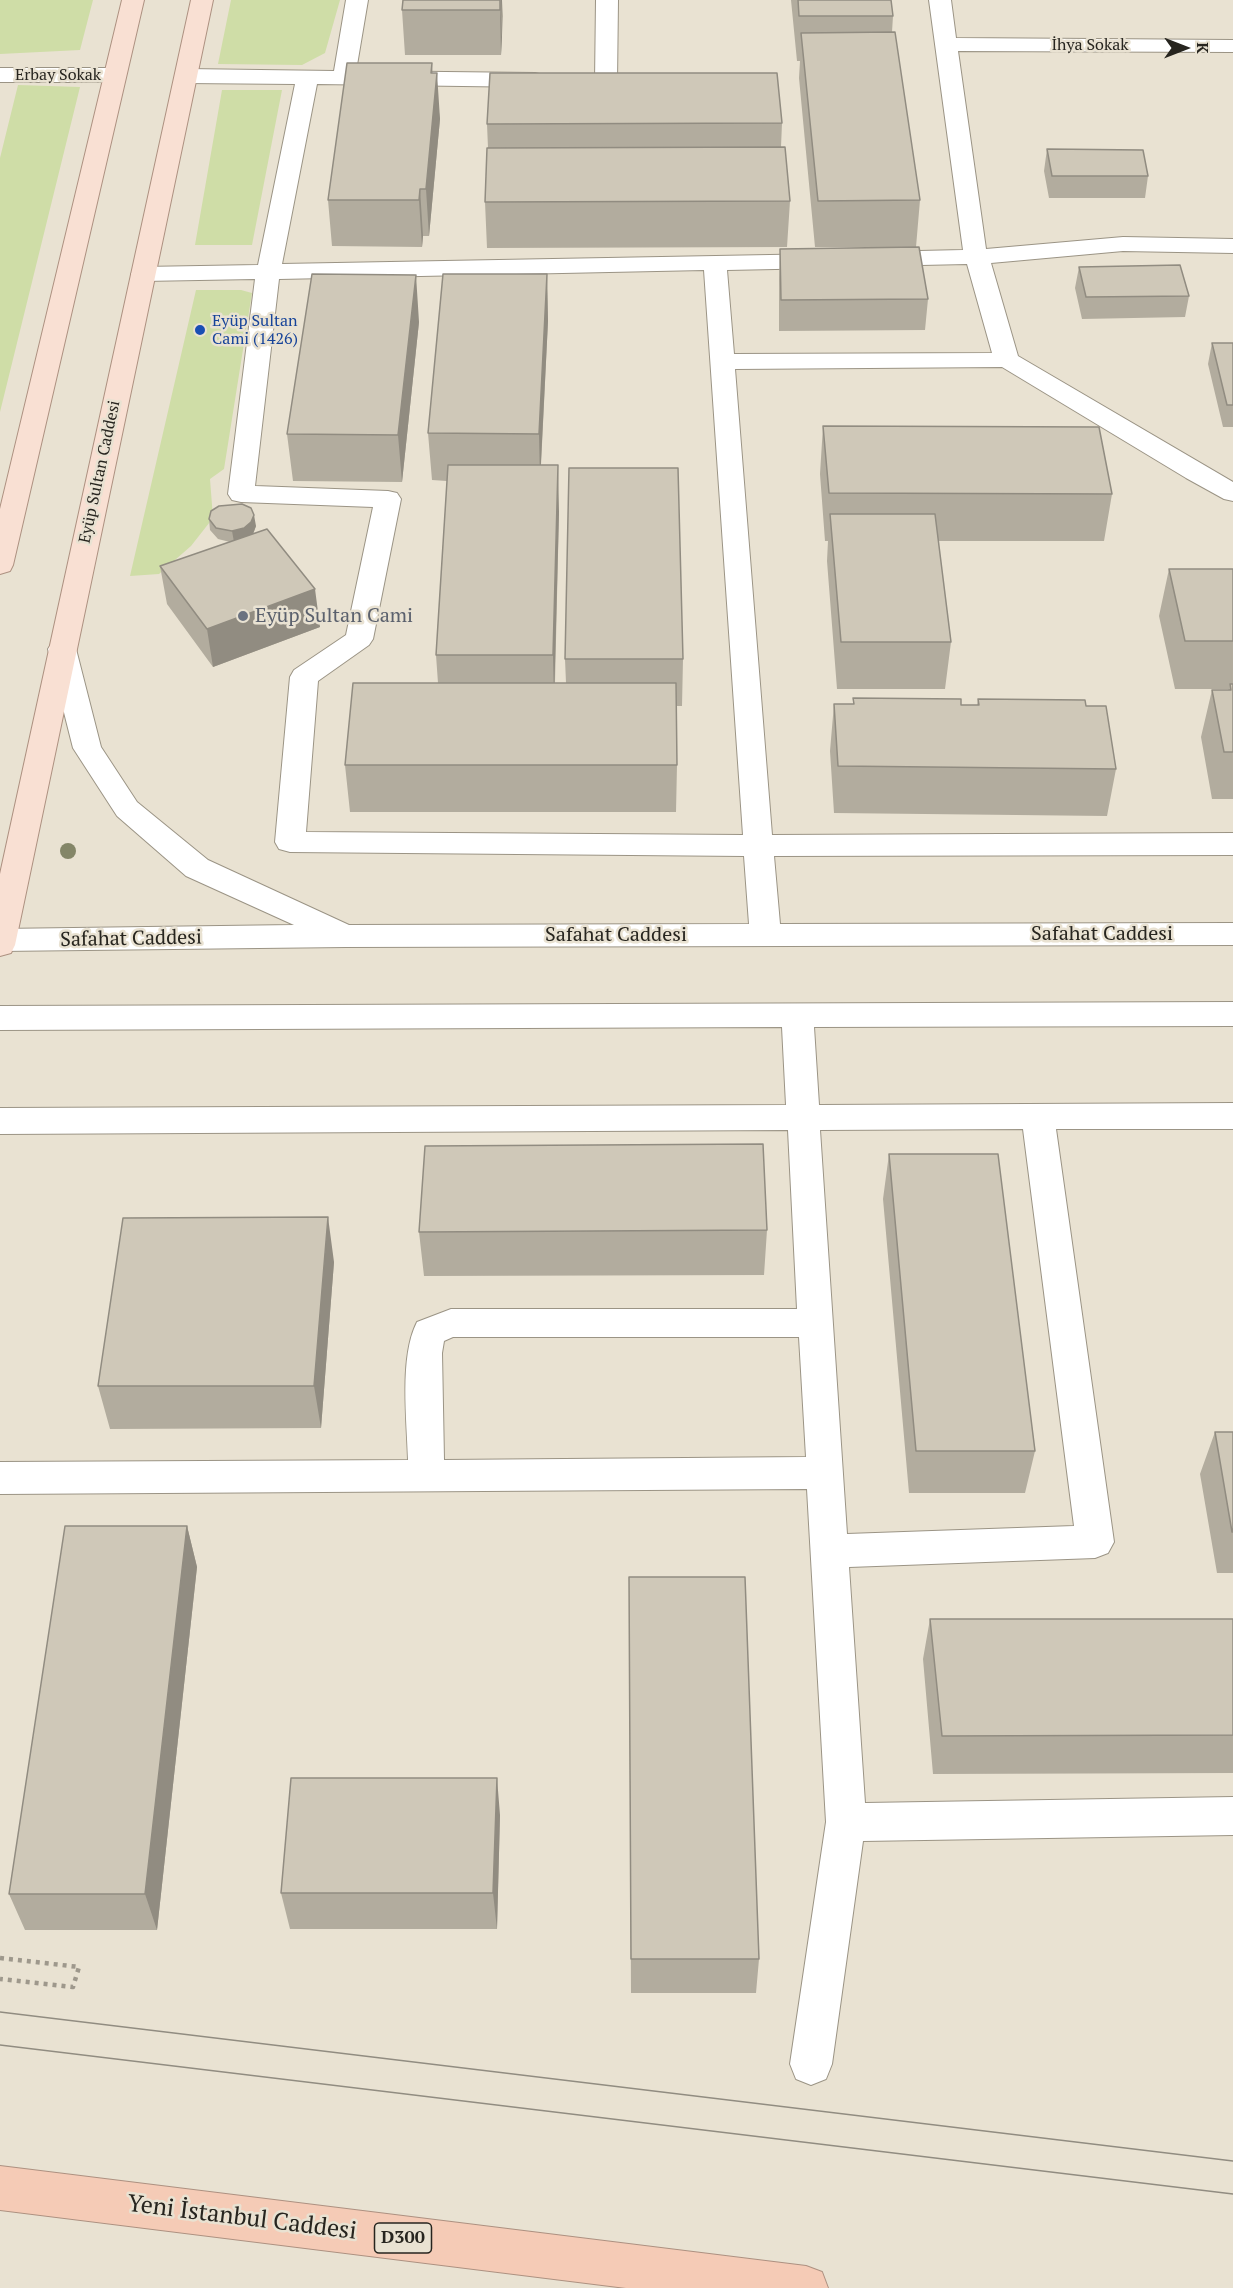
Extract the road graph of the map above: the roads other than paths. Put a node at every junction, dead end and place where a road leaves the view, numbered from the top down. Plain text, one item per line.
1 (133, 0) edge
2 (202, 0) edge
3 (357, 0) edge
4 (607, 0) edge
5 (940, 0) edge
6 (946, 44) junction
7 (1233, 46) edge
8 (0, 75) edge
9 (115, 75) junction
10 (186, 76) junction
11 (307, 77) junction
12 (344, 77) junction
13 (558, 81) edge
14 (582, 81) edge
15 (606, 82) junction
16 (629, 82) edge
17 (1233, 246) edge
18 (977, 257) junction
19 (714, 263) junction
20 (268, 273) junction
21 (143, 274) junction
22 (1007, 360) junction
23 (722, 362) junction
24 (1233, 493) edge
25 (7, 512) edge
26 (0, 565) edge
27 (62, 649) junction
28 (1233, 844) edge
29 (759, 846) junction
30 (1233, 934) edge
31 (765, 935) junction
32 (346, 936) junction
33 (0, 942) edge
34 (1233, 1014) edge
35 (797, 1015) junction
36 (0, 1018) edge
37 (1038, 1116) junction
38 (1233, 1116) edge
39 (804, 1118) junction
40 (0, 1120) edge
41 (816, 1323) junction
42 (825, 1473) junction
43 (426, 1477) junction
44 (0, 1478) edge
45 (830, 1551) junction
46 (1233, 1816) edge
47 (846, 1822) junction
48 (811, 2064) dead end
49 (8, 2183) edge
50 (806, 2288) edge

1 - 9 main road
2 - 10 main road, Eyüp Sultan Caddesi
3 - 12 street
4 - 15 street
5 - 6 street
6 - 7 street, İhya Sokak
6 - 18 street
8 - 9 street, Erbay Sokak
9 - 25 main road
10 - 11 street
10 - 21 main road, Eyüp Sultan Caddesi
11 - 12 street
11 - 20 street
12 - 13 street
14 - 15 street
15 - 16 street
17 - 18 street
18 - 19 street
18 - 22 street
19 - 20 street
19 - 23 street
20 - 21 street
20 - 29 street
21 - 27 main road, Eyüp Sultan Caddesi
22 - 23 street
22 - 24 street
23 - 29 street
25 - 26 main road
27 - 32 street
27 - 33 main road, Eyüp Sultan Caddesi
28 - 29 street
29 - 31 street
30 - 31 street, Safahat Caddesi
31 - 32 street, Safahat Caddesi
32 - 33 street, Safahat Caddesi
34 - 35 street
35 - 36 street
35 - 39 street
37 - 38 street
37 - 39 street
37 - 45 street
39 - 40 street
39 - 41 street
41 - 42 street
41 - 43 street
42 - 43 street
42 - 45 street
43 - 44 street
45 - 47 street
46 - 47 street
47 - 48 street
49 - 50 highway, Yeni İstanbul Caddesi / D300

